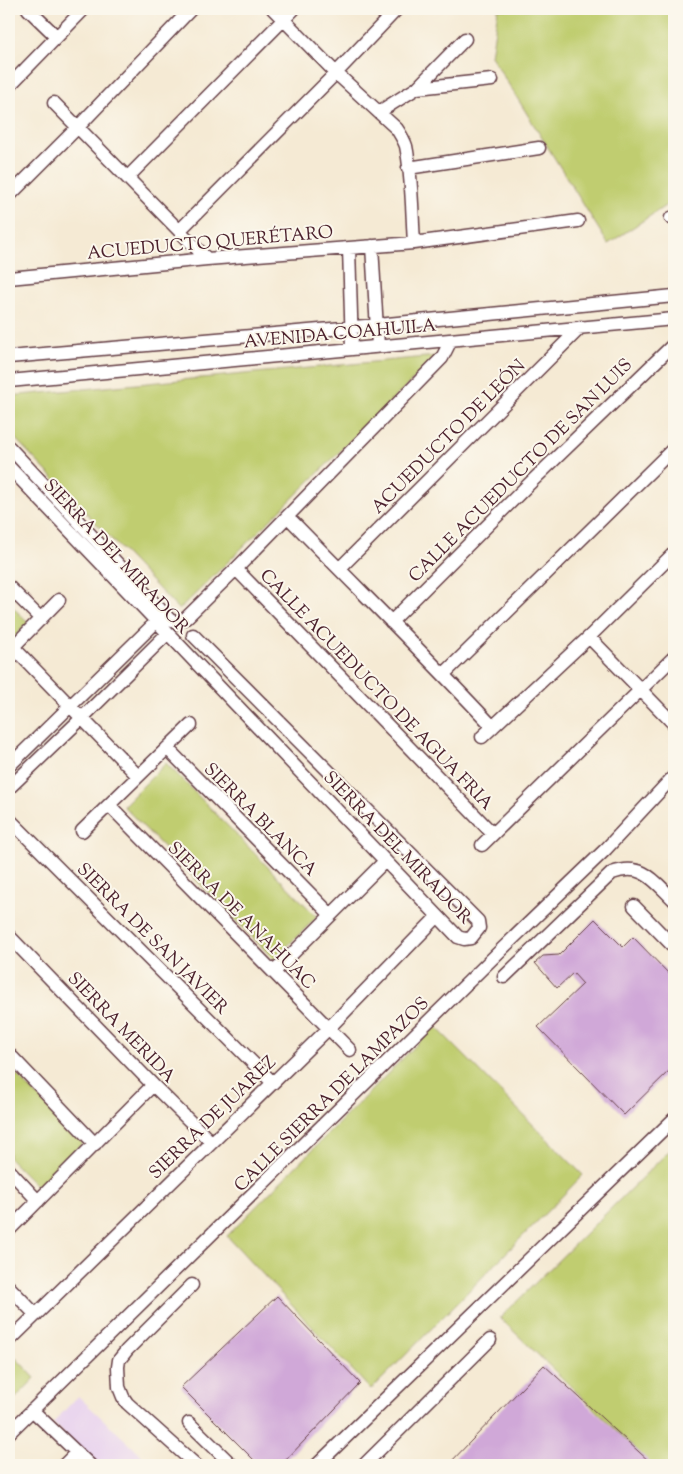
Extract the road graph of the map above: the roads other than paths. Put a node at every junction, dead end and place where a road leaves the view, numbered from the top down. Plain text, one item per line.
1 (28, 9) edge
2 (84, 9) edge
3 (191, 9) edge
4 (273, 9) edge
5 (294, 9) edge
6 (397, 9) edge
7 (284, 19) junction
8 (57, 37) junction
9 (466, 39) dead end
10 (336, 73) junction
11 (492, 80) dead end
12 (9, 86) edge
13 (417, 88) junction
14 (54, 103) dead end
15 (379, 112) junction
16 (78, 127) junction
17 (539, 148) dead end
18 (408, 168) junction
19 (128, 177) junction
20 (9, 196) edge
21 (578, 221) dead end
22 (180, 230) junction
23 (414, 242) junction
24 (372, 246) junction
25 (349, 248) junction
26 (207, 259) junction
27 (9, 278) edge
28 (674, 296) edge
29 (674, 319) edge
30 (377, 325) junction
31 (352, 327) junction
32 (581, 327) junction
33 (451, 340) junction
34 (674, 344) edge
35 (378, 346) junction
36 (352, 348) junction
37 (9, 357) edge
38 (9, 382) edge
39 (9, 446) edge
40 (674, 448) edge
41 (9, 467) edge
42 (288, 517) junction
43 (674, 554) edge
44 (236, 569) junction
45 (339, 569) junction
46 (9, 587) edge
47 (59, 600) dead end
48 (40, 619) junction
49 (156, 622) junction
50 (391, 622) junction
51 (167, 634) junction
52 (193, 635) dead end
53 (589, 637) junction
54 (11, 649) edge
55 (674, 657) edge
56 (444, 674) junction
57 (640, 690) junction
58 (69, 706) junction
59 (82, 718) junction
60 (674, 724) edge
61 (191, 725) dead end
62 (493, 726) junction
63 (290, 734) junction
64 (482, 737) dead end
65 (276, 746) junction
66 (167, 748) junction
67 (9, 766) edge
68 (138, 776) junction
69 (674, 776) edge
70 (9, 788) edge
71 (109, 805) junction
72 (9, 819) edge
73 (82, 831) dead end
74 (493, 834) junction
75 (482, 845) dead end
76 (385, 861) junction
77 (674, 900) edge
78 (634, 906) dead end
79 (331, 915) junction
80 (438, 916) junction
81 (9, 936) edge
82 (674, 947) edge
83 (274, 972) junction
84 (504, 977) dead end
85 (329, 1028) junction
86 (350, 1050) dead end
87 (9, 1054) edge
88 (272, 1082) junction
89 (153, 1085) junction
90 (674, 1119) edge
91 (211, 1142) junction
92 (95, 1144) junction
93 (9, 1170) edge
94 (38, 1201) junction
95 (9, 1230) edge
96 (192, 1285) dead end
97 (9, 1287) edge
98 (36, 1315) junction
99 (490, 1340) dead end
100 (9, 1341) edge
101 (32, 1410) junction
102 (189, 1423) dead end
103 (9, 1433) edge
104 (76, 1453) junction
105 (64, 1465) edge
106 (90, 1465) edge
107 (196, 1465) edge
108 (232, 1465) edge
109 (317, 1465) edge
110 (364, 1465) edge

1 - 8 street
2 - 8 street
3 - 16 street
4 - 7 street
5 - 7 street
6 - 10 street
7 - 10 street
7 - 19 street
8 - 12 street
9 - 13 street
10 - 15 street
10 - 22 street
11 - 13 street
13 - 15 street
14 - 16 street
15 - 18 street
16 - 19 street
16 - 20 street
17 - 18 street
18 - 23 street
19 - 22 street
21 - 23 street, ACUEDUCTO QUERÉTARO
22 - 26 street
23 - 24 street, ACUEDUCTO QUERÉTARO
24 - 25 street, ACUEDUCTO QUERÉTARO
24 - 30 street
25 - 26 street, ACUEDUCTO QUERÉTARO
25 - 31 street
26 - 27 street, ACUEDUCTO QUERÉTARO
28 - 30 street, AVENIDA COAHUILA
29 - 32 street, AVENIDA COAHUILA
30 - 31 street, AVENIDA COAHUILA
30 - 35 street
31 - 36 street
31 - 37 street, AVENIDA COAHUILA
32 - 33 street, AVENIDA COAHUILA
32 - 45 street, ACUEDUCTO DE LEÓN
33 - 35 street, AVENIDA COAHUILA
33 - 42 street
34 - 50 street, CALLE ACUEDUCTO DE SAN LUIS
35 - 36 street, AVENIDA COAHUILA
36 - 38 street, AVENIDA COAHUILA
39 - 44 street, SIERRA DEL MIRADOR
40 - 56 street
41 - 49 street, SIERRA DEL MIRADOR
42 - 44 street
42 - 45 street
43 - 53 street
44 - 74 street, CALLE ACUEDUCTO DE AGUA FRIA
45 - 50 street
46 - 48 street
47 - 48 street
48 - 54 street
49 - 51 street, SIERRA DEL MIRADOR
49 - 58 street
50 - 56 street
51 - 59 street
51 - 65 street, SIERRA DEL MIRADOR
52 - 63 street, SIERRA DEL MIRADOR
53 - 57 street
53 - 62 street
54 - 58 street
55 - 57 street
56 - 62 street
57 - 60 street
57 - 74 street
58 - 59 street
58 - 67 street
59 - 68 street
59 - 70 street
61 - 66 street
62 - 64 street
63 - 65 street
63 - 80 street, SIERRA DEL MIRADOR
65 - 76 street, SIERRA DEL MIRADOR
66 - 68 street
66 - 79 street, SIERRA BLANCA
68 - 71 street
69 - 101 street, CALLE SIERRA DE LAMPAZOS
71 - 73 street
71 - 83 street, SIERRA DE ANAHUAC
72 - 88 street, SIERRA DE SAN JAVIER
74 - 75 street
76 - 79 street
76 - 80 street, SIERRA DEL MIRADOR
77 - 84 street
78 - 82 street
79 - 83 street
80 - 85 street, SIERRA DE JUAREZ
81 - 89 street, SIERRA MERIDA
83 - 85 street, SIERRA DE ANAHUAC
85 - 86 street, SIERRA DE ANAHUAC
85 - 88 street, SIERRA DE JUAREZ
87 - 92 street
88 - 91 street, SIERRA DE JUAREZ
89 - 91 street, SIERRA MERIDA
89 - 92 street
90 - 109 street
91 - 98 street, SIERRA DE JUAREZ
92 - 94 street
93 - 94 street
94 - 95 street
96 - 107 street
97 - 98 street
98 - 100 street, SIERRA DE JUAREZ
99 - 110 street
101 - 103 street, CALLE SIERRA DE LAMPAZOS
101 - 104 street
102 - 108 street
104 - 105 street
104 - 106 street

